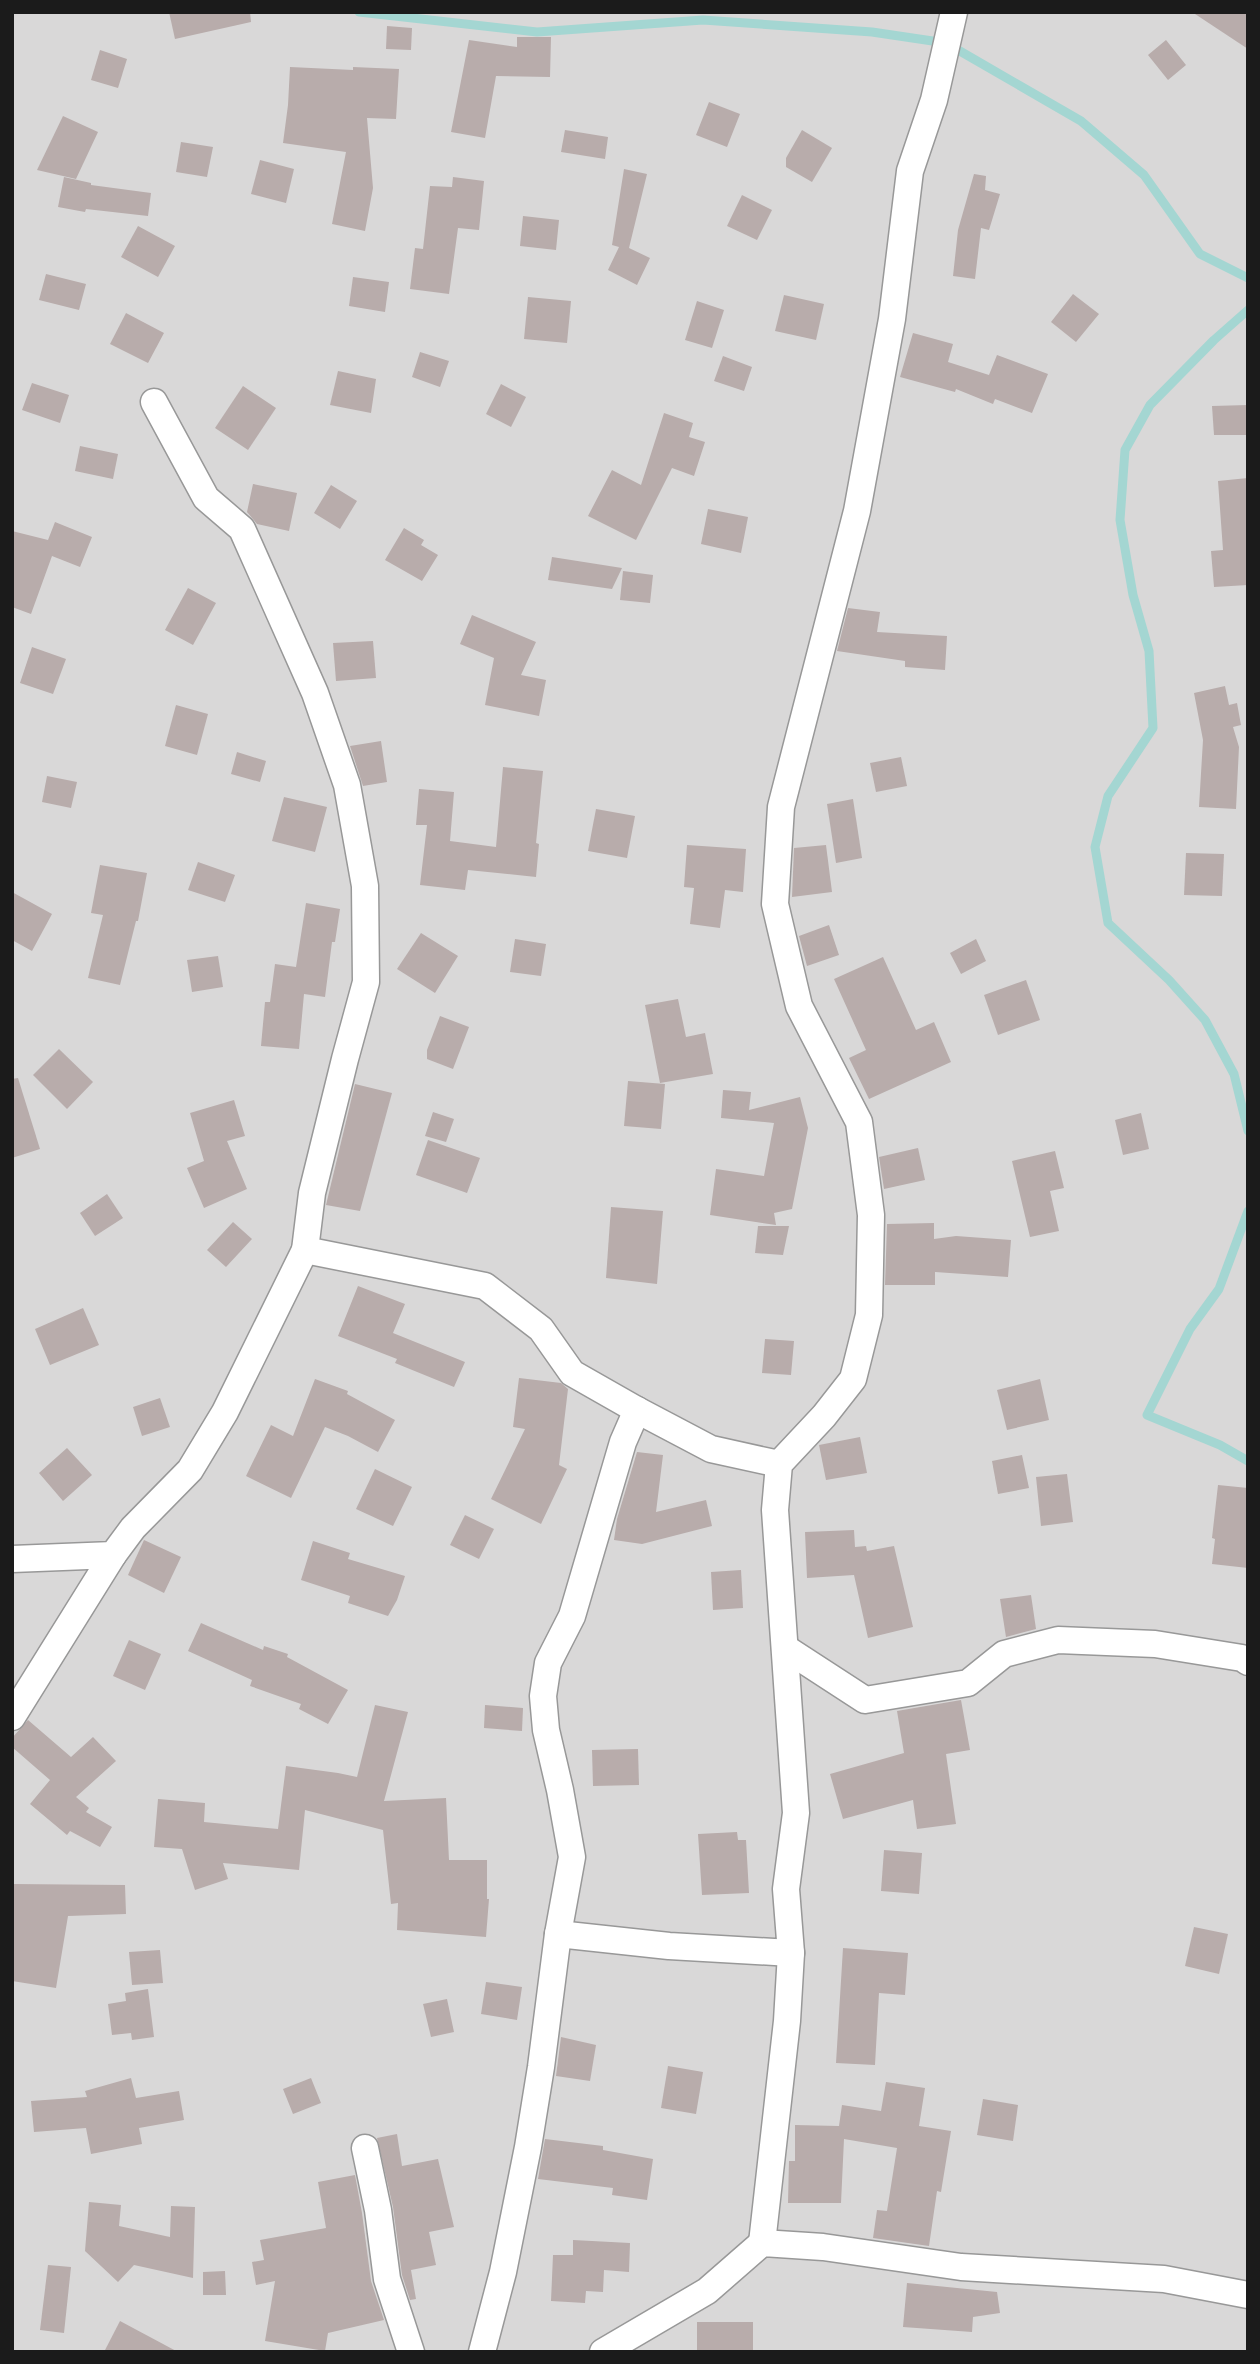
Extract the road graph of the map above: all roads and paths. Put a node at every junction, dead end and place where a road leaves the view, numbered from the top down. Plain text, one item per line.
1 (954, 12) edge
2 (154, 402) dead end
3 (305, 1250) junction
4 (637, 1410) junction
5 (779, 1464) junction
6 (113, 1555) junction
7 (12, 1559) edge
8 (785, 1648) junction
9 (1248, 1662) edge
10 (12, 1717) edge
11 (558, 1934) junction
12 (791, 1953) junction
13 (365, 2148) dead end
14 (762, 2243) junction
15 (1248, 2295) edge
16 (487, 2351) edge
17 (411, 2352) edge
18 (603, 2352) edge

1 - 5 street
2 - 3 street
3 - 4 street
3 - 6 street
4 - 5 street
4 - 11 street
5 - 8 street
6 - 7 street
6 - 10 street
8 - 9 street
8 - 12 street
11 - 12 street
11 - 16 street
12 - 14 street
13 - 17 street
14 - 15 street
14 - 18 street

